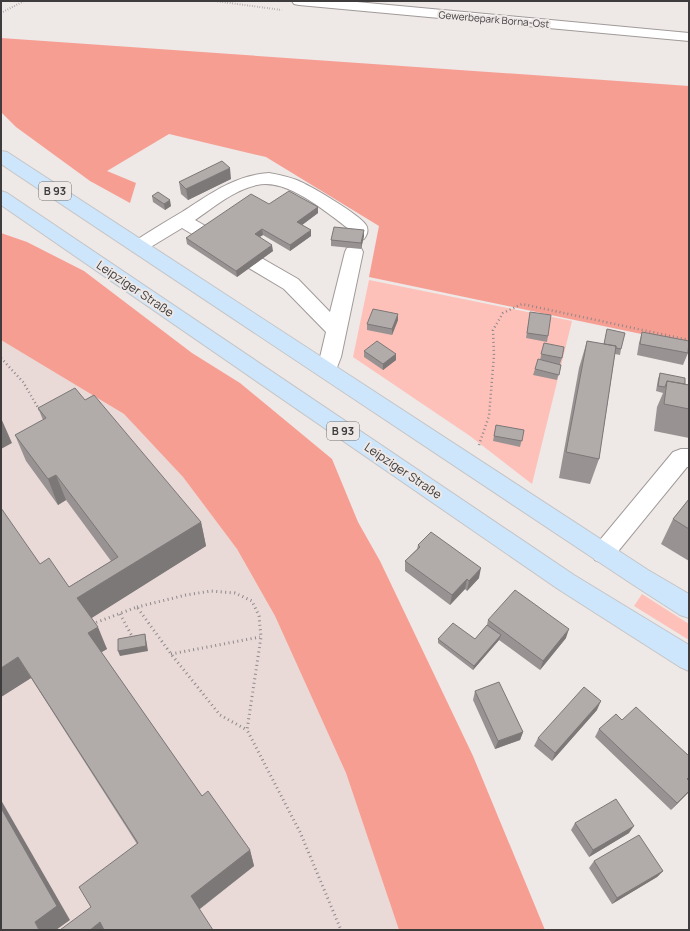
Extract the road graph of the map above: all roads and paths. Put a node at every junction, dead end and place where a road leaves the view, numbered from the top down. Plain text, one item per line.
1 (24, 1) edge
2 (299, 1) edge
3 (1, 13) edge
4 (689, 37) edge
5 (1, 156) edge
6 (1, 197) edge
7 (182, 220) junction
8 (138, 247) junction
9 (336, 330) junction
10 (689, 340) edge
11 (1, 358) edge
12 (326, 370) junction
13 (44, 416) edge
14 (689, 458) edge
15 (471, 465) junction
16 (603, 553) junction
17 (689, 607) edge
18 (137, 608) junction
19 (120, 614) junction
20 (90, 624) edge
21 (260, 637) junction
22 (133, 641) edge
23 (171, 654) junction
24 (689, 659) edge
25 (247, 730) junction
26 (341, 930) edge

1 - 3 path
2 - 4 street, Gewerbepark Borna-Ost
5 - 8 main road, B 93
6 - 24 main road, Leipziger Straße / B 93
7 - 8 street
7 - 9 street
7 - 9 street
8 - 12 main road, B 93
9 - 12 street
10 - 15 path
11 - 13 path
12 - 15 main road, B 93
14 - 16 street
15 - 16 main road, B 93
16 - 17 main road, B 93
18 - 19 path
18 - 21 path
18 - 23 path
19 - 20 path
19 - 22 path
21 - 23 path
21 - 25 path
23 - 25 path
25 - 26 path

